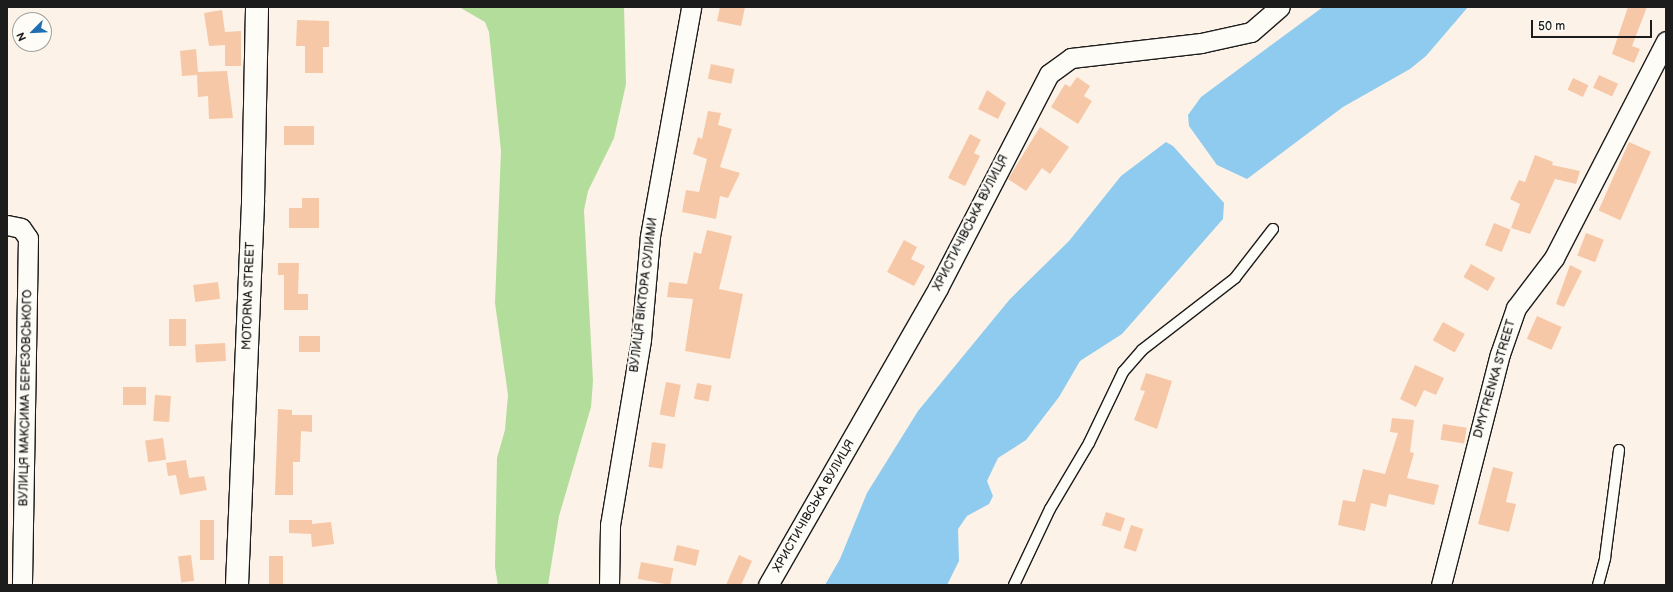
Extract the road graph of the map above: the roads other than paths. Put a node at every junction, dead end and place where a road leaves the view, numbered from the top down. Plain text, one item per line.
1 (257, 7) edge
2 (691, 7) edge
3 (1280, 7) edge
4 (1666, 41) edge
5 (7, 225) edge
6 (1273, 229) dead end
7 (1618, 450) dead end
8 (22, 585) edge
9 (237, 585) edge
10 (609, 585) edge
11 (768, 585) edge
12 (1014, 585) edge
13 (1441, 585) edge
14 (1598, 585) edge

1 - 9 street, MOTORNA STREET
2 - 10 street, ВУЛИЦЯ ВІКТОРА СУЛИМИ
3 - 11 street, ХРИСТИЧІВСЬКА ВУЛИЦЯ
4 - 13 street, DMYTRENKA STREET
5 - 8 street, ВУЛИЦЯ МАКСИМА БЕРЕЗОВСЬКОГО
6 - 12 lane
7 - 14 lane

